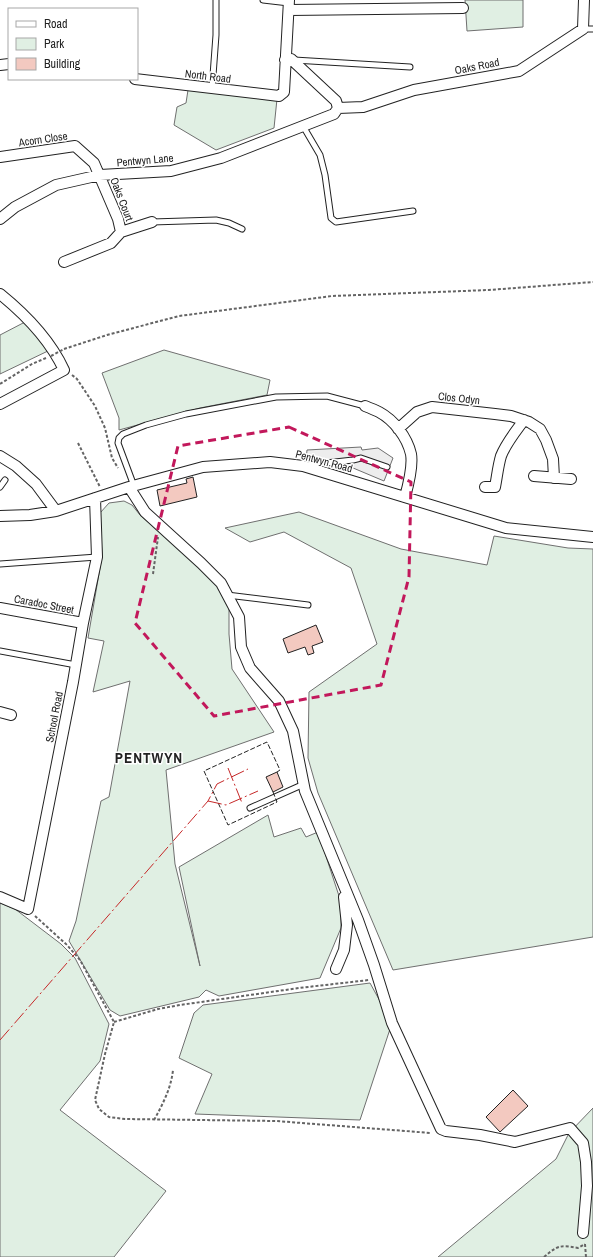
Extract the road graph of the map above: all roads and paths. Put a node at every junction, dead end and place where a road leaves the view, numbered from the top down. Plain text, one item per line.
1 (216, 0) edge
2 (263, 0) edge
3 (584, 0) edge
4 (289, 4) edge
5 (463, 8) dead end
6 (588, 29) edge
7 (288, 60) junction
8 (410, 67) dead end
9 (138, 80) edge
10 (212, 89) junction
11 (338, 108) junction
12 (303, 126) junction
13 (0, 156) edge
14 (100, 175) junction
15 (413, 211) dead end
16 (0, 219) edge
17 (152, 222) joint
18 (242, 229) dead end
19 (121, 232) junction
20 (64, 262) dead end
21 (593, 282) edge
22 (0, 294) edge
23 (64, 370) junction
24 (0, 384) edge
25 (0, 404) edge
26 (365, 406) joint
27 (524, 420) junction
28 (398, 429) junction
29 (78, 443) dead end
30 (0, 456) edge
31 (303, 466) junction
32 (387, 467) dead end
33 (118, 470) dead end
34 (534, 476) dead end
35 (554, 478) junction
36 (571, 479) dead end
37 (5, 480) dead end
38 (0, 487) edge
39 (132, 487) junction
40 (485, 487) dead end
41 (100, 496) junction
42 (405, 497) junction
43 (56, 511) junction
44 (0, 516) edge
45 (163, 528) junction
46 (593, 537) edge
47 (97, 557) junction
48 (0, 564) edge
49 (153, 574) dead end
50 (228, 595) junction
51 (308, 605) dead end
52 (0, 608) edge
53 (83, 623) junction
54 (0, 651) edge
55 (76, 665) junction
56 (0, 712) edge
57 (11, 716) dead end
58 (304, 784) junction
59 (250, 808) dead end
60 (326, 842) junction
61 (0, 897) edge
62 (28, 910) junction
63 (336, 969) dead end
64 (378, 979) junction
65 (114, 1022) junction
66 (173, 1070) dead end
67 (154, 1120) junction
68 (446, 1131) junction
69 (583, 1233) joint
70 (584, 1244) junction
71 (544, 1257) edge
72 (586, 1257) edge

1 - 10 lane
2 - 4 lane
3 - 6 street, Oaks Road
4 - 5 street
4 - 7 street
6 - 11 street, Oaks Road
7 - 8 lane
7 - 10 street, North Road
7 - 11 street
9 - 10 street, North Road
11 - 12 street, Pentwyn Lane
12 - 14 street, Pentwyn Lane
12 - 15 lane
13 - 14 street, Acorn Close
14 - 16 street, Pentwyn Lane
14 - 19 street, Oaks Court
17 - 18 lane
17 - 19 street, Oaks Court
19 - 20 street, Oaks Court
21 - 24 path, bridge
22 - 23 street
23 - 25 street
23 - 33 path
26 - 28 street
26 - 39 lane
27 - 28 street, Clos Odyn
27 - 35 street, Clos Odyn
27 - 40 street
28 - 42 street
29 - 41 path
30 - 43 street
31 - 32 lane
31 - 39 street, Pentwyn Road
31 - 42 street, Pentwyn Road
34 - 35 street
35 - 36 street
37 - 38 lane
39 - 41 street, Pentwyn Road
39 - 45 street
41 - 43 street, Pentwyn Road
41 - 47 street, School Road
42 - 46 street, Pentwyn Road
43 - 44 street, Pentwyn Road
45 - 49 path
45 - 50 street
47 - 48 lane
47 - 53 street, School Road
50 - 51 lane
50 - 58 street
52 - 53 street, Caradoc Street
53 - 55 street, School Road
54 - 55 lane
55 - 62 street, School Road
56 - 57 street
58 - 59 lane
58 - 60 street
60 - 63 street
60 - 64 street
61 - 62 street
62 - 65 path
64 - 65 path
64 - 68 street
65 - 67 path
66 - 67 path
67 - 68 path
68 - 69 street
69 - 70 path
70 - 71 path
70 - 72 path

